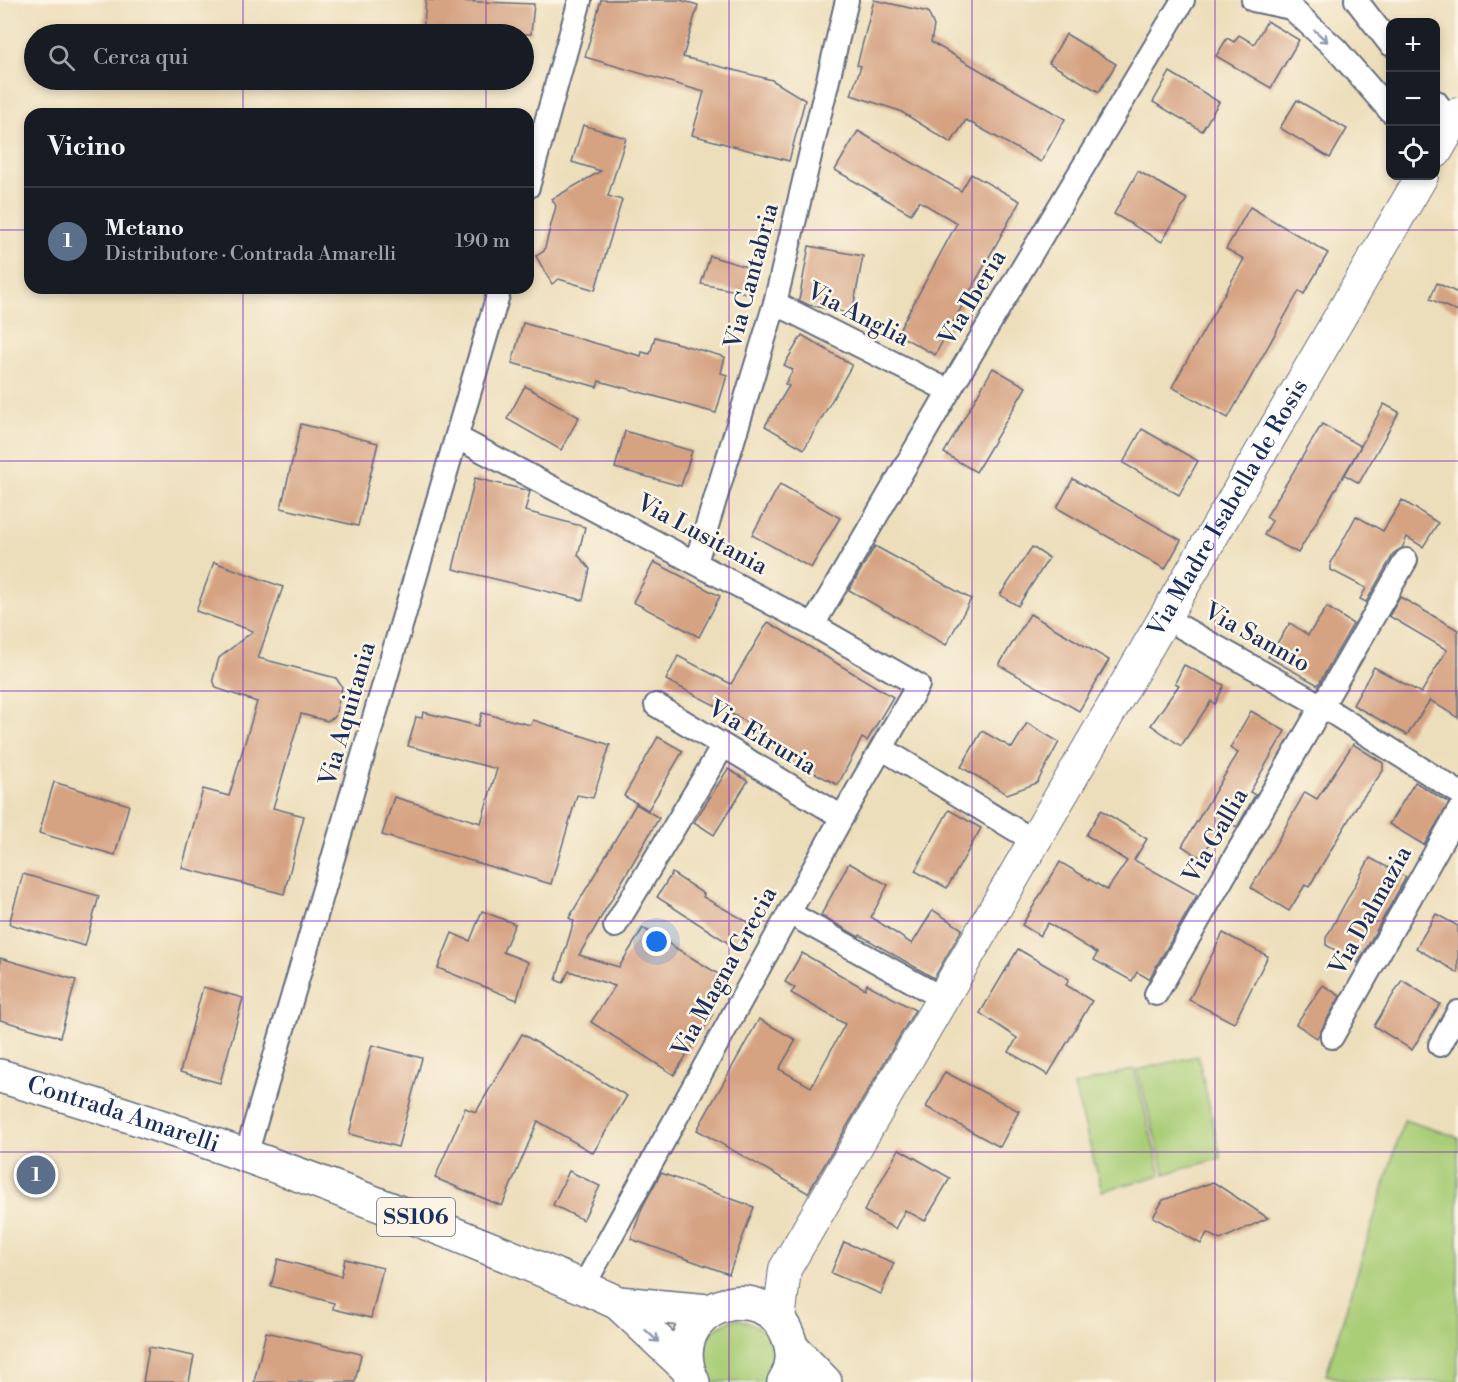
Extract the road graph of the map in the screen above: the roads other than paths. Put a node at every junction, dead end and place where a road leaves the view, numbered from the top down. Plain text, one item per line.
1 (580, 0) edge
2 (847, 0) edge
3 (1183, 0) edge
4 (1253, 0) edge
5 (1356, 0) edge
6 (1386, 39) edge
7 (1386, 106) edge
8 (1449, 113) edge
9 (1440, 140) edge
10 (534, 165) edge
11 (1420, 180) edge
12 (498, 294) edge
13 (776, 303) junction
14 (949, 391) junction
15 (458, 438) junction
16 (1406, 560) dead end
17 (696, 562) junction
18 (1165, 618) junction
19 (813, 625) junction
20 (918, 685) joint
21 (656, 705) dead end
22 (1322, 706) junction
23 (723, 746) junction
24 (882, 749) junction
25 (1458, 792) edge
26 (1458, 812) edge
27 (842, 817) junction
28 (1034, 841) junction
29 (789, 913) junction
30 (615, 926) dead end
31 (1156, 994) dead end
32 (942, 998) junction
33 (1458, 1012) edge
34 (1332, 1037) dead end
35 (1440, 1045) dead end
36 (0, 1076) edge
37 (246, 1155) junction
38 (785, 1269) junction
39 (583, 1287) junction
40 (618, 1303) junction
41 (724, 1306) junction
42 (785, 1334) junction
43 (690, 1377) edge
44 (784, 1382) edge
45 (825, 1382) edge

1 - 10 street
2 - 13 street, Via Cantabria
3 - 14 street, Via Iberia
4 -> 7 street
5 - 6 street
8 - 9 street
11 - 18 street, Via Madre Isabella de Rosis
12 - 15 street, Via Aquitania
13 - 14 street, Via Anglia
13 - 17 street, Via Cantabria
14 - 19 street, Via Iberia
15 - 17 street, Via Lusitania
15 - 37 street, Via Aquitania
16 - 22 street, Via Sannio
17 - 19 street, Via Lusitania
18 - 22 street, Via Sannio
18 - 28 street, Via Madre Isabella de Rosis
19 - 20 street, Via Lusitania
20 - 24 street, Via Magna Grecia
21 - 23 street, Via Etruria
22 - 25 street, Via Sannio
22 - 31 street, Via Gallia
23 - 27 street, Via Etruria
23 - 30 street
24 - 27 street, Via Magna Grecia
24 - 28 street
26 - 34 street, Via Dalmazia
27 - 29 street, Via Magna Grecia
28 - 32 street, Via Madre Isabella de Rosis
29 - 32 street
29 - 39 street, Via Magna Grecia
32 - 38 street, Via Madre Isabella de Rosis
33 - 35 street
36 - 37 main road, Contrada Amarelli / SS106
37 - 39 main road, SS106
38 - 41 street, Via Madre Isabella de Rosis
38 - 42 street, Via Madre Isabella de Rosis
39 - 40 main road, SS106
40 - 41 main road, SS106
40 -> 43 main road, SS106
41 - 42 main road, SS106
41 - 43 main road, SS106
42 - 44 main road
42 - 45 main road, SS106

